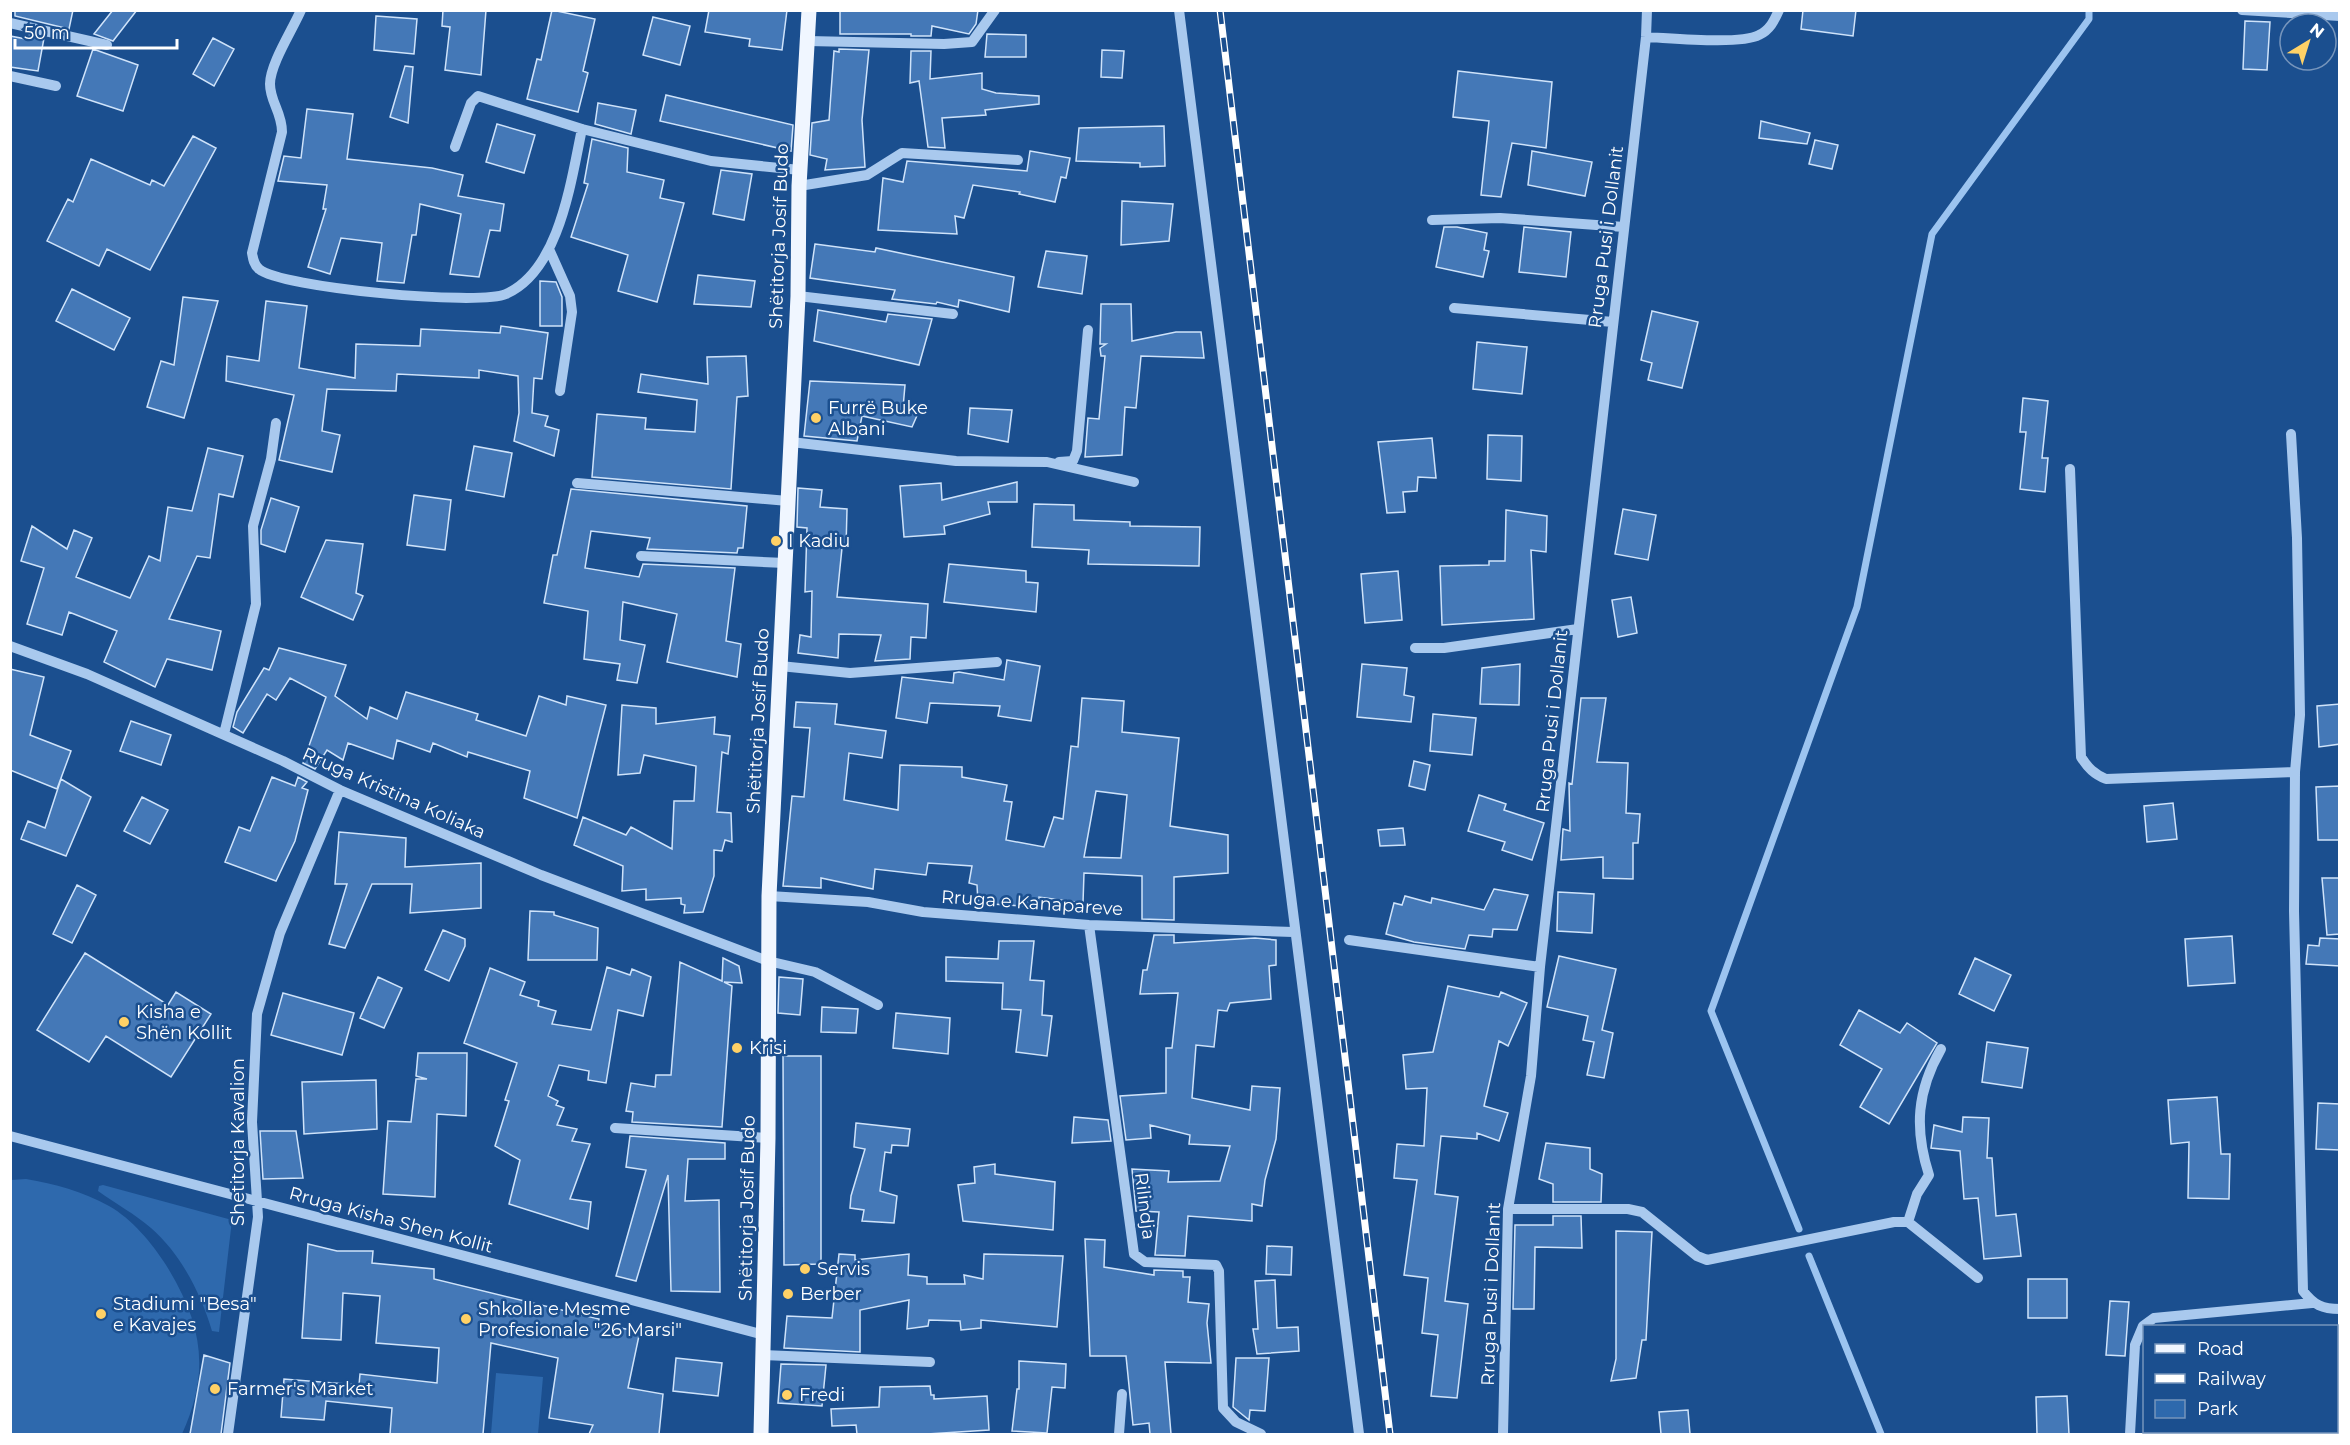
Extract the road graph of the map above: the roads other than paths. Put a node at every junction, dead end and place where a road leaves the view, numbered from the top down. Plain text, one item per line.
1 (302, 10) edge
2 (809, 10) edge
3 (995, 10) edge
4 (1179, 10) edge
5 (1647, 10) edge
6 (1779, 10) edge
7 (2242, 10) edge
8 (2340, 16) edge
9 (10, 23) edge
10 (1646, 37) junction
11 (808, 41) junction
12 (107, 45) dead end
13 (10, 76) edge
14 (56, 86) dead end
15 (582, 129) junction
16 (455, 147) dead end
17 (1018, 160) dead end
18 (800, 170) junction
19 (799, 186) junction
20 (1432, 220) dead end
21 (1624, 227) junction
22 (549, 249) junction
23 (798, 296) junction
24 (1454, 308) dead end
25 (953, 314) dead end
26 (1613, 322) junction
27 (1088, 330) dead end
28 (560, 392) dead end
29 (276, 423) dead end
30 (2291, 434) dead end
31 (791, 442) junction
32 (1047, 462) junction
33 (2070, 469) dead end
34 (1134, 482) dead end
35 (577, 483) dead end
36 (788, 501) junction
37 (641, 556) dead end
38 (785, 563) junction
39 (1578, 629) junction
40 (10, 646) edge
41 (1415, 648) dead end
42 (997, 662) dead end
43 (780, 666) junction
44 (224, 734) junction
45 (2295, 772) junction
46 (340, 790) junction
47 (769, 896) junction
48 (1089, 925) junction
49 (1293, 932) junction
50 (1349, 940) dead end
51 (768, 961) junction
52 (1540, 967) junction
53 (878, 1005) dead end
54 (1941, 1049) dead end
55 (615, 1128) dead end
56 (10, 1136) edge
57 (768, 1138) junction
58 (258, 1202) junction
59 (1508, 1209) junction
60 (1908, 1222) junction
61 (1978, 1278) dead end
62 (2312, 1303) junction
63 (2340, 1309) edge
64 (2144, 1325) edge
65 (2143, 1326) edge
66 (764, 1335) junction
67 (763, 1355) junction
68 (930, 1362) dead end
69 (1122, 1394) dead end
70 (228, 1434) edge
71 (761, 1434) edge
72 (1119, 1434) edge
73 (1261, 1434) edge
74 (1359, 1434) edge
75 (1503, 1434) edge
76 (2130, 1434) edge

1 - 22 street
2 - 11 main road, Shëtitorja Josif Budo
3 - 11 street
4 - 49 street
5 - 10 street, Rruga Pusi i Dollanit
6 - 10 street
7 - 8 street
9 - 12 street
10 - 21 street, Rruga Pusi i Dollanit
11 - 18 main road, Shëtitorja Josif Budo
13 - 14 street
15 - 16 street
15 - 18 street
15 - 22 street
17 - 19 street
18 - 19 main road, Shëtitorja Josif Budo
19 - 23 main road, Shëtitorja Josif Budo
20 - 21 street
21 - 26 street, Rruga Pusi i Dollanit
22 - 28 street
23 - 25 street
23 - 31 main road, Shëtitorja Josif Budo
24 - 26 street
26 - 39 street, Rruga Pusi i Dollanit
27 - 32 street
29 - 44 street
30 - 45 street
31 - 32 street
31 - 36 main road, Shëtitorja Josif Budo
32 - 34 street
33 - 45 street
35 - 36 street
36 - 38 main road, Shëtitorja Josif Budo
37 - 38 street
38 - 43 main road, Shëtitorja Josif Budo
39 - 41 street
39 - 52 street, Rruga Pusi i Dollanit
40 - 44 street, Rruga Kristina Koliaka
42 - 43 street
43 - 47 main road, Shëtitorja Josif Budo
44 - 46 street, Rruga Kristina Koliaka
45 - 62 street
46 - 51 street, Rruga Kristina Koliaka
46 - 58 street, Shetitorja Kavalion
47 - 48 street, Rruga e Kanapareve
47 - 51 main road, Shëtitorja Josif Budo
48 - 49 street, Rruga e Kanapareve
48 - 73 street, Rilindja
49 - 74 street
50 - 52 street
51 - 53 street, Rruga Kristina Koliaka
51 - 57 main road, Shëtitorja Josif Budo
52 - 59 street, Rruga Pusi i Dollanit
54 - 60 street
55 - 57 street
56 - 58 street, Rruga Kisha Shen Kollit
57 - 66 main road, Shëtitorja Josif Budo
58 - 66 street, Rruga Kisha Shen Kollit
58 - 70 street, Shetitorja Kavalion
59 - 60 street
59 - 75 street, Rruga Pusi i Dollanit
60 - 61 street
62 - 63 street
62 - 64 street
65 - 76 street
66 - 67 main road, Shëtitorja Josif Budo
67 - 68 street
67 - 71 main road, Shëtitorja Josif Budo
69 - 72 street

